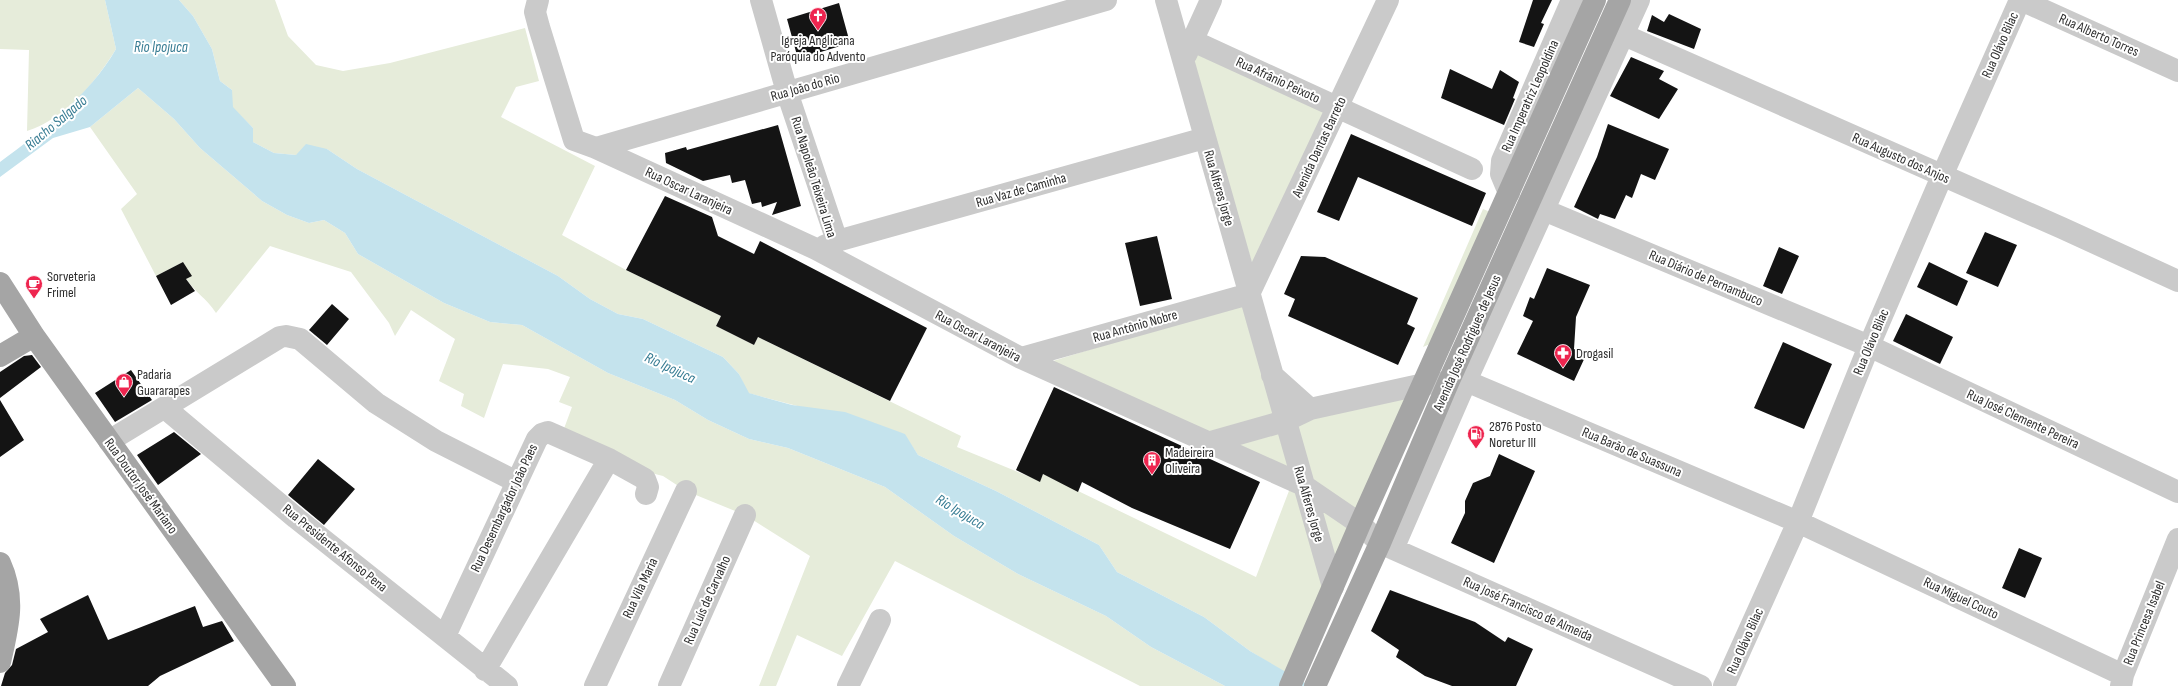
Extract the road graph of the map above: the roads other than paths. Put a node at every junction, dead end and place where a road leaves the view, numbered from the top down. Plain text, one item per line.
1 (761, 0) edge
2 (1106, 0) edge
3 (1166, 0) edge
4 (1211, 0) edge
5 (1388, 0) edge
6 (1572, 0) edge
7 (1595, 0) edge
8 (1620, 0) edge
9 (1639, 0) edge
10 (2020, 0) edge
11 (538, 1) edge
12 (1624, 35) junction
13 (1193, 41) junction
14 (1183, 62) junction
15 (2178, 71) edge
16 (787, 92) junction
17 (1338, 108) junction
18 (1205, 138) junction
19 (596, 148) junction
20 (1472, 169) dead end
21 (1942, 176) junction
22 (1509, 193) junction
23 (1544, 210) junction
24 (837, 241) junction
25 (816, 249) junction
26 (2178, 281) edge
27 (0, 283) edge
28 (1249, 294) junction
29 (34, 336) junction
30 (1869, 346) junction
31 (0, 356) edge
32 (1021, 358) junction
33 (1272, 375) junction
34 (1457, 382) junction
35 (1424, 384) junction
36 (165, 408) junction
37 (1310, 409) junction
38 (1284, 421) junction
39 (109, 441) junction
40 (1207, 443) junction
41 (609, 459) junction
42 (516, 481) junction
43 (1303, 486) junction
44 (686, 491) dead end
45 (2178, 492) edge
46 (646, 494) dead end
47 (745, 515) dead end
48 (1798, 522) junction
49 (1360, 524) junction
50 (1387, 546) junction
51 (2176, 550) edge
52 (0, 563) edge
53 (1333, 587) junction
54 (880, 620) dead end
55 (445, 636) junction
56 (0, 662) edge
57 (485, 670) junction
58 (2122, 680) edge
59 (284, 686) edge
60 (504, 686) edge
61 (595, 686) edge
62 (669, 686) edge
63 (848, 686) edge
64 (1290, 686) edge
65 (1315, 686) edge
66 (1701, 686) edge
67 (1724, 686) edge

1 - 16 street, Rua Napoleão Teixeira Lima
2 - 16 street, Rua João do Rio
3 - 14 street, Rua Alferes Jorge
4 - 13 street
5 - 17 street, Avenida Dantas Barreto
6 - 22 street, Rua Imperatriz Leopoldina
7 - 22 main road, Avenida José Rodrigues de Jesus
8 - 34 main road, Avenida José Rodrigues de Jesus
9 - 12 street, Avenida José Rodrigues de Jesus
10 - 15 street, Rua Alberto Torres
10 - 21 street, Rua Olávo Bilac
11 - 19 street, Rua Oscar Laranjeira
12 - 21 street, Rua Augusto dos Anjos
12 - 23 street, Avenida José Rodrigues de Jesus
13 - 14 street
13 - 17 street, Rua Afrânio Peixoto
14 - 18 street, Rua Alferes Jorge
16 - 19 street, Rua João do Rio
16 - 24 street, Rua Napoleão Teixeira Lima
17 - 20 street, Rua Afrânio Peixoto
17 - 28 street, Avenida Dantas Barreto
18 - 24 street, Rua Vaz de Caminha
18 - 28 street, Rua Alferes Jorge
19 - 25 street, Rua Oscar Laranjeira
21 - 26 street, Rua Augusto dos Anjos
21 - 30 street, Rua Olávo Bilac
22 - 35 main road, Avenida José Rodrigues de Jesus
23 - 30 street, Rua Diário de Pernambuco
23 - 34 street, Avenida José Rodrigues de Jesus
24 - 25 street, Rua Napoleão Teixeira Lima
25 - 32 street, Rua Oscar Laranjeira
27 - 29 main road, Rua Doutor José Mariano
28 - 32 street, Rua Antônio Nobre
28 - 33 street, Rua Alferes Jorge
29 - 31 main road
29 - 39 main road, Rua Doutor José Mariano
30 - 45 street, Rua José Clemente Pereira
30 - 48 street, Rua Olávo Bilac
32 - 40 street, Rua Oscar Laranjeira
33 - 37 street
33 - 38 street, Rua Alferes Jorge
34 - 35 street
34 - 48 street, Rua Barão de Suassuna
34 - 50 main road, Avenida José Rodrigues de Jesus
35 - 37 street
35 - 49 main road, Avenida José Rodrigues de Jesus
36 - 39 street
36 - 42 street
36 - 55 street, Rua Presidente Afonso Pena
37 - 38 street
38 - 40 street
38 - 43 street, Rua Alferes Jorge
39 - 59 main road, Rua Doutor José Mariano
40 - 43 street, Rua Oscar Laranjeira
41 - 42 street, Rua Desembargador João Paes
41 - 46 street, Rua Desembargador João Paes
41 - 57 street
42 - 55 street, Rua Desembargador João Paes
43 - 49 street, Rua Oscar Laranjeira
43 - 53 street, Rua Alferes Jorge
44 - 61 street, Rua Vila Maria
47 - 62 street, Rua Luís de Carvalho
48 - 58 street, Rua Miguel Couto
48 - 67 street, Rua Olávo Bilac
49 - 50 street, Rua José Francisco de Almeida
49 - 53 main road, Avenida José Rodrigues de Jesus
50 - 65 main road, Avenida José Rodrigues de Jesus
50 - 66 street, Rua José Francisco de Almeida
51 - 58 street, Rua Princesa Isabel
52 - 56 main road
53 - 64 main road, Avenida José Rodrigues de Jesus
54 - 63 street
55 - 57 street, Rua Presidente Afonso Pena
57 - 60 street, Rua Presidente Afonso Pena

